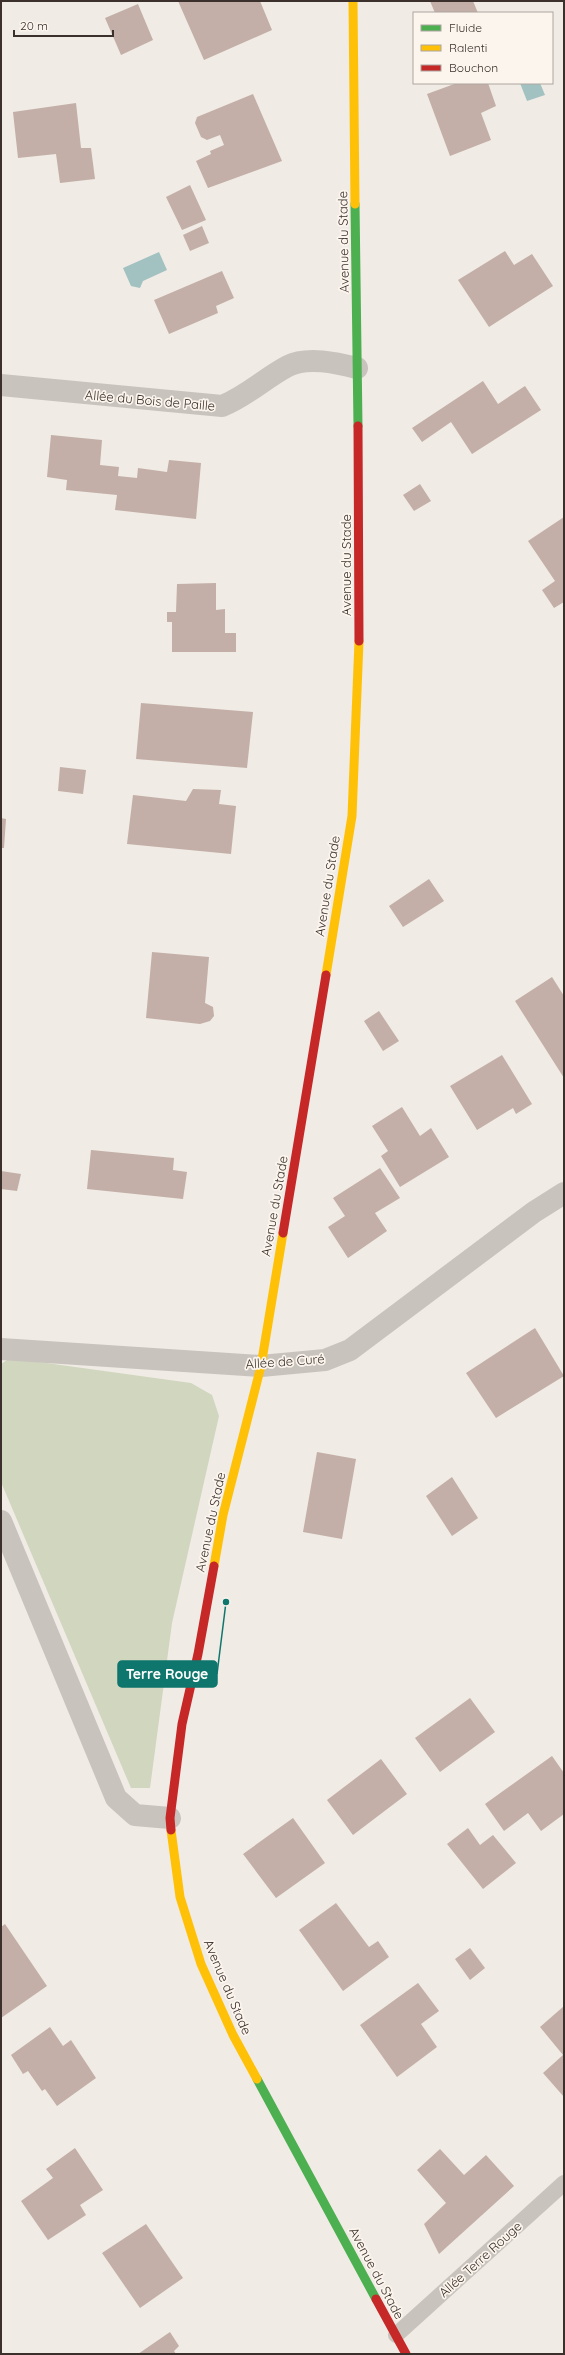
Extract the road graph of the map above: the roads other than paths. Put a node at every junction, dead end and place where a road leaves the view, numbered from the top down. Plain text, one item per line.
1 (353, 1) edge
2 (357, 368) junction
3 (1, 385) edge
4 (564, 1192) edge
5 (1, 1349) edge
6 (261, 1366) junction
7 (1, 1521) edge
8 (170, 1818) junction
9 (564, 2183) edge
10 (396, 2335) junction
11 (406, 2354) edge

1 - 2 street, Avenue du Stade
2 - 3 street, Allée du Bois de Paille
2 - 6 street, Avenue du Stade
4 - 6 street, Allée de Curé
5 - 6 street, Allée de Curé
6 - 8 street, Avenue du Stade
7 - 8 street
8 - 10 street, Avenue du Stade
9 - 10 lane, Allée Terre Rouge
10 - 11 street, Avenue du Stade

